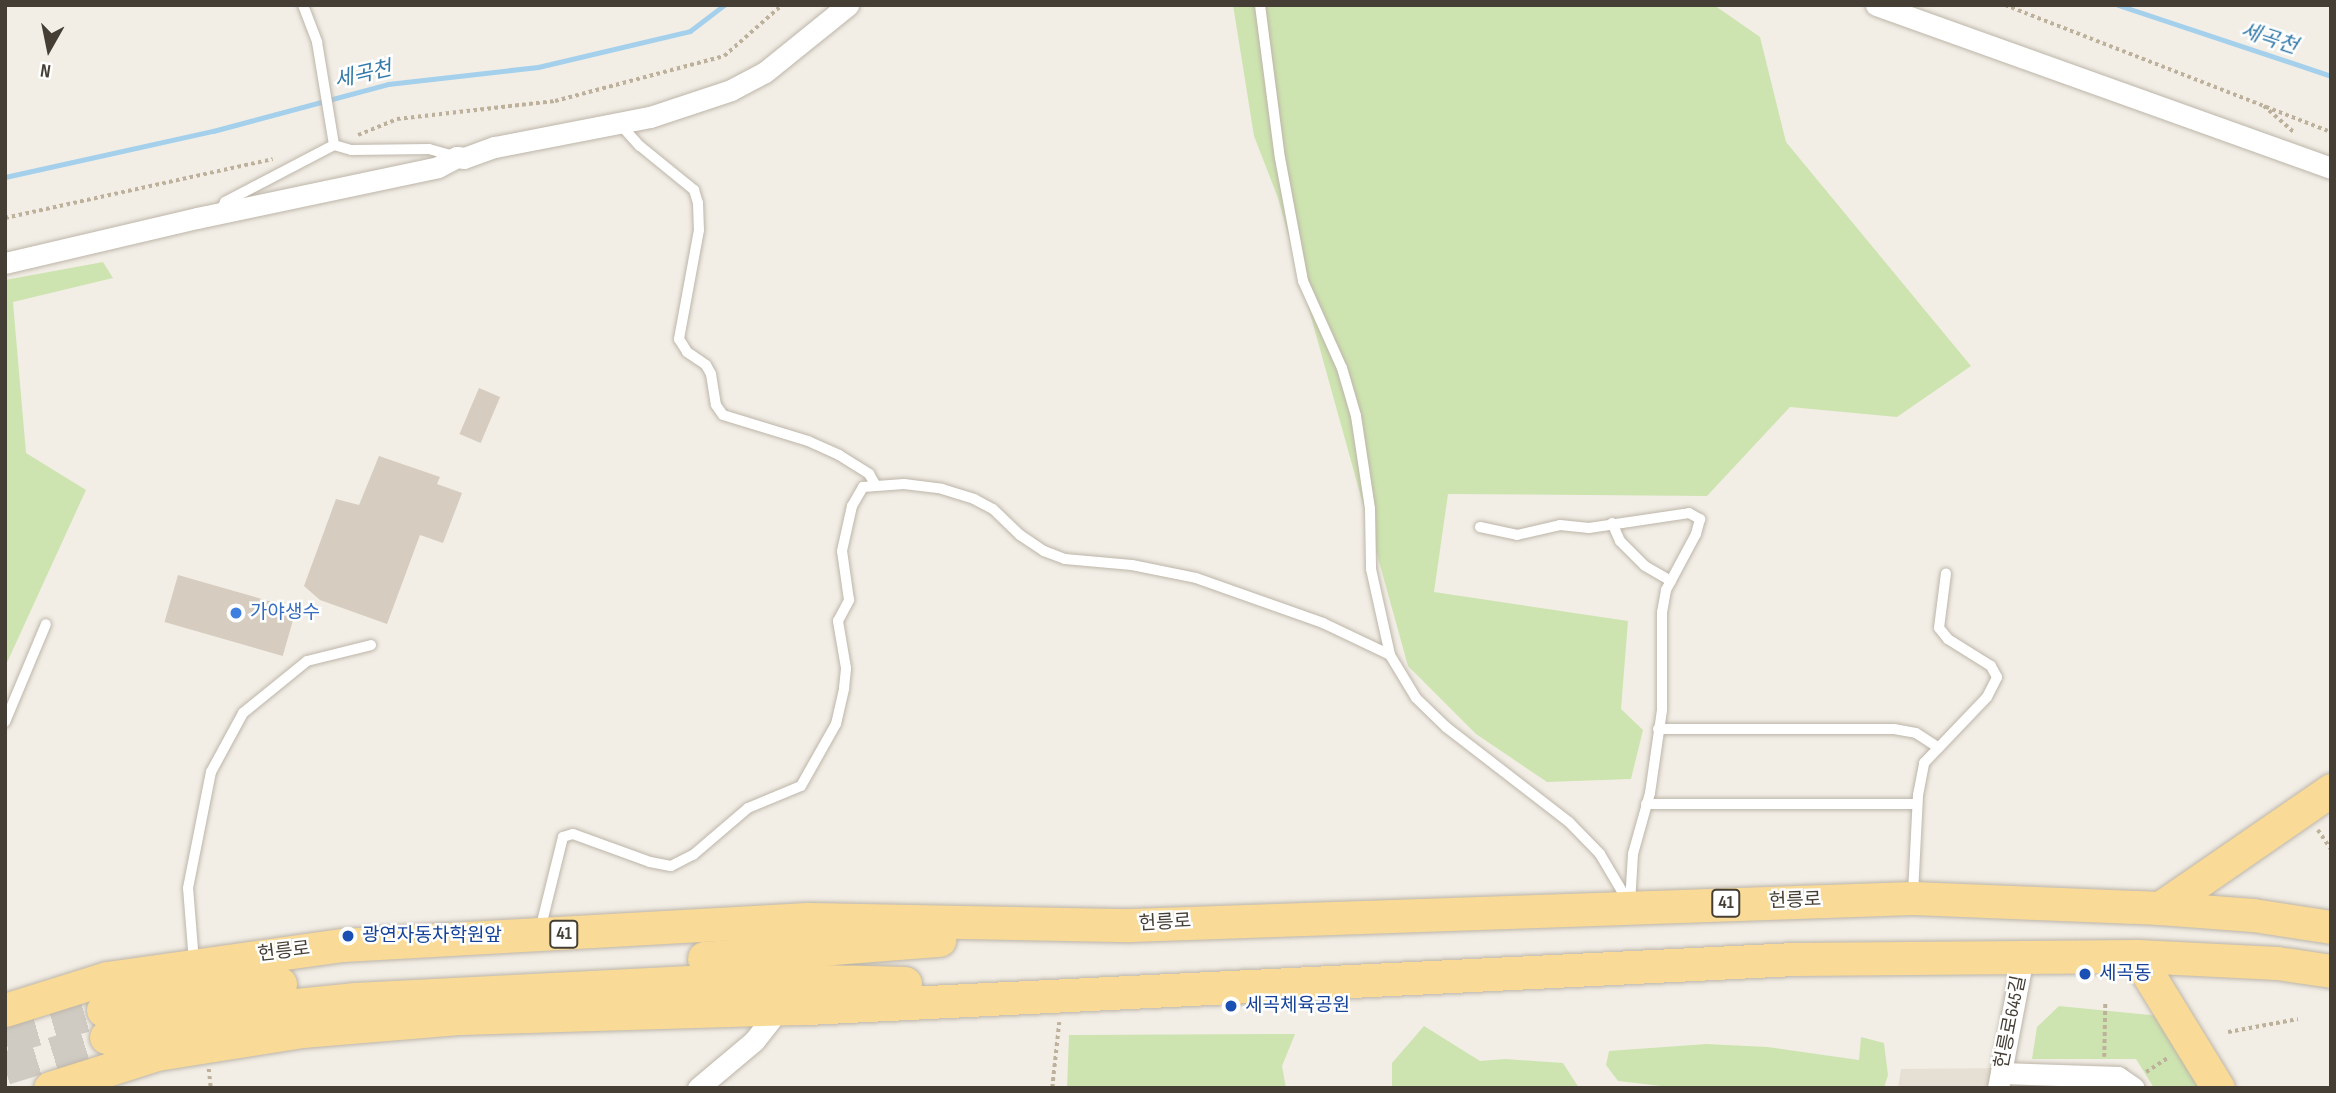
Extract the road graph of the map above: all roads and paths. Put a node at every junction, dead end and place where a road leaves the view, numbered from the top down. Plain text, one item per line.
1 (303, 5) edge
2 (782, 5) edge
3 (848, 5) edge
4 (1260, 5) edge
5 (1877, 5) edge
6 (2005, 5) edge
7 (620, 123) junction
8 (2331, 132) edge
9 (334, 140) junction
10 (282, 157) dead end
11 (457, 157) junction
12 (2331, 168) edge
13 (220, 213) junction
14 (5, 218) edge
15 (5, 263) edge
16 (875, 484) junction
17 (1612, 523) junction
18 (1480, 527) dead end
19 (1946, 573) dead end
20 (1671, 581) junction
21 (46, 624) dead end
22 (371, 645) dead end
23 (1390, 655) junction
24 (5, 722) edge
25 (1658, 729) junction
26 (1939, 748) junction
27 (2331, 790) edge
28 (1646, 804) junction
29 (1917, 804) junction
30 (2312, 821) dead end
31 (2331, 849) edge
32 (1913, 898) junction
33 (1630, 906) junction
34 (2160, 908) junction
35 (1130, 925) junction
36 (2331, 927) edge
37 (539, 935) junction
38 (2137, 956) junction
39 (2023, 957) junction
40 (194, 965) junction
41 (2331, 971) edge
42 (1156, 989) junction
43 (1061, 995) junction
44 (2105, 1003) dead end
45 (779, 1009) junction
46 (5, 1010) edge
47 (2298, 1019) dead end
48 (2228, 1032) dead end
49 (2180, 1051) dead end
50 (2103, 1077) junction
51 (2000, 1080) edge
52 (2131, 1085) edge
53 (50, 1088) edge
54 (698, 1088) edge
55 (1052, 1088) edge
56 (2218, 1088) edge

1 - 9 lane
2 - 9 path
3 - 7 street
4 - 23 lane
5 - 12 street
6 - 8 path
7 - 11 street
7 - 16 lane
9 - 11 lane
9 - 13 lane
10 - 14 path
11 - 13 street
13 - 15 street
16 - 23 lane
16 - 37 lane
17 - 18 lane
17 - 20 lane
17 - 20 lane
19 - 26 lane
20 - 25 lane
21 - 24 lane
22 - 40 lane
23 - 33 lane
25 - 26 lane
25 - 28 lane
26 - 29 lane
27 - 34 main road
28 - 29 lane
28 - 33 lane
29 - 32 lane
30 - 31 path
32 - 33 main road, 헌릉로 / 41
32 - 34 main road, 헌릉로 / 41
33 - 35 main road, 헌릉로 / 41
34 - 36 main road, 헌릉로 / 41
35 - 37 main road, 헌릉로 / 41
35 - 42 main road
37 - 40 main road, 헌릉로 / 41
38 - 39 main road
38 - 41 main road
38 - 56 main road
39 - 42 main road
39 - 51 street, 헌릉로645길
40 - 46 main road, 헌릉로 / 41
42 - 43 main road
43 - 45 main road
43 - 55 path
44 - 50 path
45 - 53 main road
45 - 54 street
47 - 48 path
49 - 52 path
50 - 51 street
50 - 52 street

